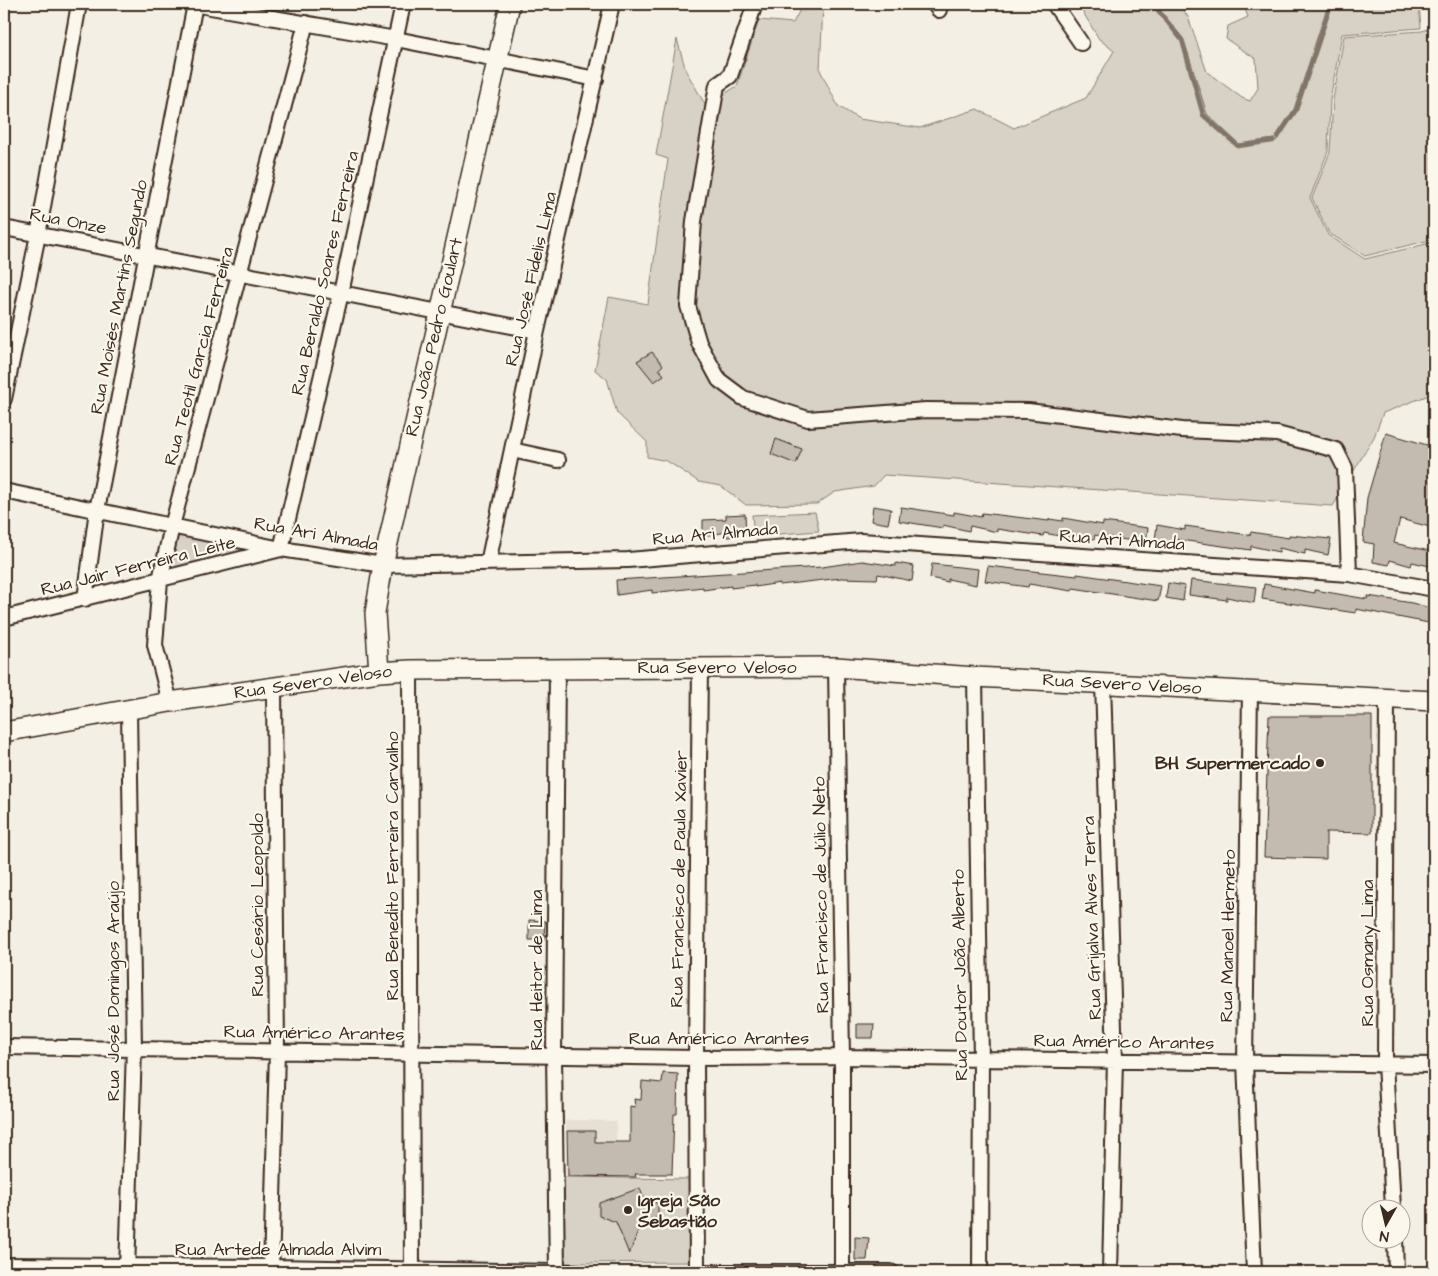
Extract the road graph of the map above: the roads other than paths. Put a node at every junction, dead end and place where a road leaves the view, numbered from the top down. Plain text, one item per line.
1 (79, 4) edge
2 (194, 4) edge
3 (403, 4) edge
4 (510, 4) edge
5 (612, 4) edge
6 (754, 4) edge
7 (1054, 4) edge
8 (306, 23) junction
9 (396, 38) junction
10 (1081, 43) dead end
11 (497, 61) junction
12 (596, 79) junction
13 (4, 228) edge
14 (38, 235) junction
15 (146, 256) junction
16 (241, 274) junction
17 (341, 293) junction
18 (440, 312) junction
19 (538, 331) junction
20 (4, 399) edge
21 (512, 450) junction
22 (558, 460) dead end
23 (4, 491) edge
24 (97, 510) junction
25 (172, 526) junction
26 (281, 549) junction
27 (488, 564) junction
28 (383, 565) junction
29 (1349, 574) junction
30 (160, 580) junction
31 (1434, 590) edge
32 (85, 599) junction
33 (4, 618) edge
34 (700, 667) junction
35 (836, 667) junction
36 (557, 668) junction
37 (410, 670) junction
38 (379, 672) junction
39 (975, 677) junction
40 (1104, 683) junction
41 (274, 688) junction
42 (1250, 690) junction
43 (1388, 698) junction
44 (1434, 701) edge
45 (170, 702) junction
46 (129, 710) junction
47 (4, 732) edge
48 (4, 1047) edge
49 (134, 1048) junction
50 (276, 1052) junction
51 (413, 1053) junction
52 (554, 1056) junction
53 (842, 1057) junction
54 (696, 1058) junction
55 (980, 1059) junction
56 (1115, 1060) junction
57 (1245, 1062) junction
58 (1385, 1063) junction
59 (1434, 1065) edge
60 (1392, 1198) edge
61 (1395, 1248) edge
62 (4, 1265) edge
63 (127, 1269) edge
64 (271, 1269) edge
65 (412, 1270) edge
66 (552, 1272) edge
67 (557, 1272) edge
68 (565, 1272) edge
69 (574, 1272) edge
70 (697, 1272) edge
71 (702, 1272) edge
72 (842, 1272) edge
73 (891, 1272) edge
74 (980, 1272) edge
75 (1110, 1272) edge
76 (1254, 1272) edge
77 (1396, 1272) edge

1 - 14 street
2 - 8 street
2 - 15 street, Rua Moisés Martins Segundo
3 - 9 street, Rua Beraldo Soares Ferreira
4 - 11 street, Rua João Pedro Goulart
5 - 12 street, Rua José Fidelis Lima
6 - 29 street
7 - 10 street
8 - 9 street
8 - 16 street, Rua Teotil Garcia Ferreira
9 - 11 street
9 - 17 street, Rua Beraldo Soares Ferreira
11 - 12 street
11 - 18 street, Rua João Pedro Goulart
12 - 19 street, Rua José Fidelis Lima
13 - 14 street, Rua Onze
14 - 15 street, Rua Onze
14 - 20 street
15 - 16 street, Rua Onze
15 - 24 street, Rua Moisés Martins Segundo
16 - 17 street, Rua Onze
16 - 25 street, Rua Teotil Garcia Ferreira
17 - 18 street, Rua Onze
17 - 26 street, Rua Beraldo Soares Ferreira
18 - 19 street, Rua Onze
18 - 28 street, Rua João Pedro Goulart
19 - 21 street, Rua José Fidelis Lima
21 - 22 street
21 - 27 street, Rua José Fidelis Lima
23 - 24 street, Rua Ari Almada
24 - 25 street, Rua Ari Almada
24 - 32 street, Rua Moisés Martins Segundo
25 - 26 street, Rua Ari Almada
25 - 30 street, Rua Teotil Garcia Ferreira
26 - 28 street, Rua Ari Almada
26 - 30 street, Rua Jair Ferreira Leite
27 - 28 street, Rua Ari Almada
27 - 29 street, Rua Ari Almada
28 - 38 street, Rua João Pedro Goulart
29 - 31 street, Rua Ari Almada
30 - 32 street, Rua Jair Ferreira Leite
30 - 45 street, Rua Teotil Garcia Ferreira
32 - 33 street, Rua Jair Ferreira Leite
34 - 35 street, Rua Severo Veloso
34 - 36 street, Rua Severo Veloso
34 - 54 street, Rua Francisco de Paula Xavier
35 - 39 street, Rua Severo Veloso
35 - 53 street, Rua Francisco de Júlio Neto
36 - 37 street, Rua Severo Veloso
36 - 52 street, Rua Heitor de Lima
37 - 38 street, Rua Severo Veloso
37 - 51 street, Rua Benedito Ferreira Carvalho
38 - 41 street, Rua Severo Veloso
39 - 40 street, Rua Severo Veloso
39 - 55 street, Rua Doutor João Alberto
40 - 42 street, Rua Severo Veloso
40 - 56 street, Rua Grijalva Alves Terra
41 - 45 street, Rua Severo Veloso
41 - 50 street, Rua Cesário Leopoldo
42 - 43 street, Rua Severo Veloso
42 - 57 street, Rua Manoel Hermeto
43 - 44 street, Rua Severo Veloso
43 - 58 street, Rua Osmany Lima
45 - 46 street, Rua Severo Veloso
46 - 47 street, Rua Severo Veloso
46 - 49 street, Rua José Domingos Araújo
48 - 49 street, Rua Américo Arantes
49 - 50 street, Rua Américo Arantes
49 - 63 street, Rua José Domingos Araújo
50 - 51 street, Rua Américo Arantes
50 - 64 street, Rua Cesário Leopoldo
51 - 52 street, Rua Américo Arantes
51 - 65 street, Rua Benedito Ferreira Carvalho
52 - 54 street, Rua Américo Arantes
52 - 67 street, Rua Heitor de Lima
53 - 54 street, Rua Américo Arantes
53 - 55 street, Rua Américo Arantes
53 - 72 street, Rua Francisco de Júlio Neto
54 - 70 street, Rua Francisco de Paula Xavier
55 - 56 street, Rua Américo Arantes
55 - 74 street, Rua Doutor João Alberto
56 - 57 street, Rua Américo Arantes
56 - 75 street, Rua Grijalva Alves Terra
57 - 58 street, Rua Américo Arantes
57 - 76 street, Rua Manoel Hermeto
58 - 59 street, Rua Américo Arantes
58 - 60 street, Rua Osmany Lima
61 - 77 street
62 - 63 street, Rua Artede Almada Alvim
63 - 64 street, Rua Artede Almada Alvim
64 - 65 street, Rua Artede Almada Alvim
65 - 66 street, Rua Artede Almada Alvim
68 - 69 street
71 - 72 street
72 - 73 street

